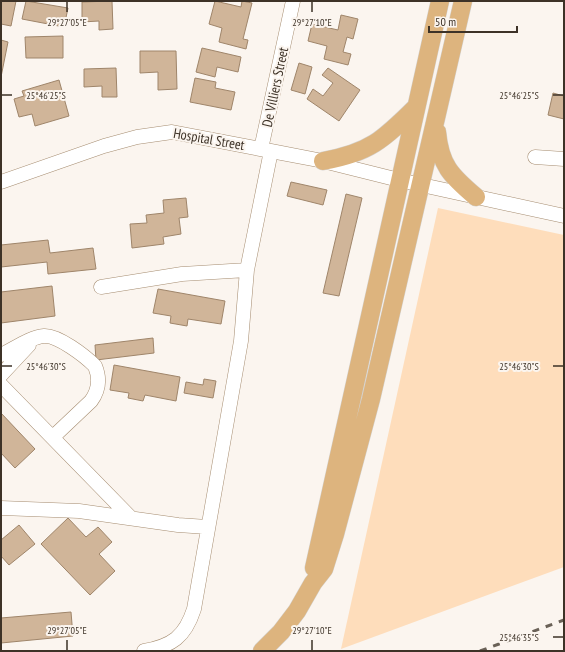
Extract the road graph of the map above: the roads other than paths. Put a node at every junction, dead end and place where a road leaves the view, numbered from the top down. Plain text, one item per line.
1 (294, 1) edge
2 (440, 1) edge
3 (463, 1) edge
4 (416, 108) junction
5 (436, 119) junction
6 (266, 150) junction
7 (535, 157) dead end
8 (564, 159) edge
9 (323, 161) junction
10 (399, 180) junction
11 (1, 182) edge
12 (421, 184) junction
13 (476, 197) junction
14 (564, 216) edge
15 (247, 270) junction
16 (101, 287) dead end
17 (34, 339) junction
18 (1, 355) edge
19 (1, 375) edge
20 (1, 384) edge
21 (53, 437) junction
22 (1, 508) edge
23 (130, 517) junction
24 (207, 527) junction
25 (313, 583) junction
26 (144, 651) edge
27 (262, 651) edge

1 - 6 street, De Villiers Street
2 - 4 main road
3 - 5 main road
4 - 9 main road
4 - 10 main road
5 - 12 main road
5 - 13 main road
6 - 9 street, Hospital Street
6 - 11 street, Hospital Street
6 - 15 street, De Villiers Street
7 - 8 street
9 - 10 street, Hospital Street
10 - 12 street, Hospital Street
10 - 25 main road
12 - 13 street, Hospital Street
12 - 25 main road
13 - 14 street, Hospital Street
15 - 16 street
15 - 24 street, De Villiers Street
17 - 18 street
17 - 19 street
17 - 21 street
20 - 21 street
21 - 23 street
22 - 23 street
23 - 24 street
24 - 26 street, De Villiers Street
25 - 27 main road

